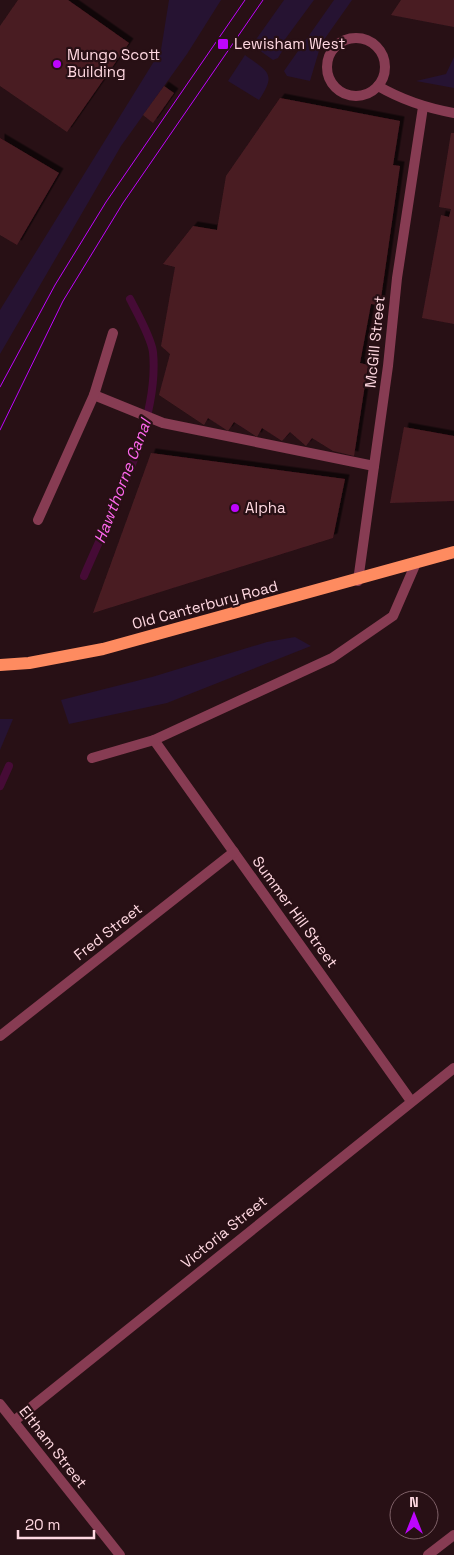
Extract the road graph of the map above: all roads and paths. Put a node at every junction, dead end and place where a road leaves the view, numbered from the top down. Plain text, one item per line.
1 (378, 86) junction
2 (423, 107) junction
3 (454, 113) edge
4 (113, 333) dead end
5 (94, 395) junction
6 (374, 466) junction
7 (38, 520) dead end
8 (454, 552) edge
9 (416, 563) junction
10 (358, 580) junction
11 (0, 665) edge
12 (154, 740) junction
13 (92, 758) dead end
14 (234, 852) junction
15 (0, 1036) edge
16 (454, 1068) edge
17 (412, 1101) junction
18 (0, 1404) edge
19 (14, 1421) junction
20 (454, 1535) edge
21 (120, 1555) edge
22 (428, 1555) edge

1 - 1 street
1 - 2 street
2 - 3 street
2 - 6 street, McGill Street
4 - 5 street
5 - 6 street
5 - 7 street
6 - 10 street, McGill Street
8 - 9 main road, Old Canterbury Road
9 - 10 main road, Old Canterbury Road
9 - 12 street
10 - 11 main road, Old Canterbury Road
12 - 13 street
12 - 14 street, Summer Hill Street
14 - 15 street, Fred Street
14 - 17 street, Summer Hill Street
16 - 17 street, Victoria Street
17 - 19 street, Victoria Street
18 - 19 street, Eltham Street
19 - 21 street, Eltham Street
20 - 22 street

